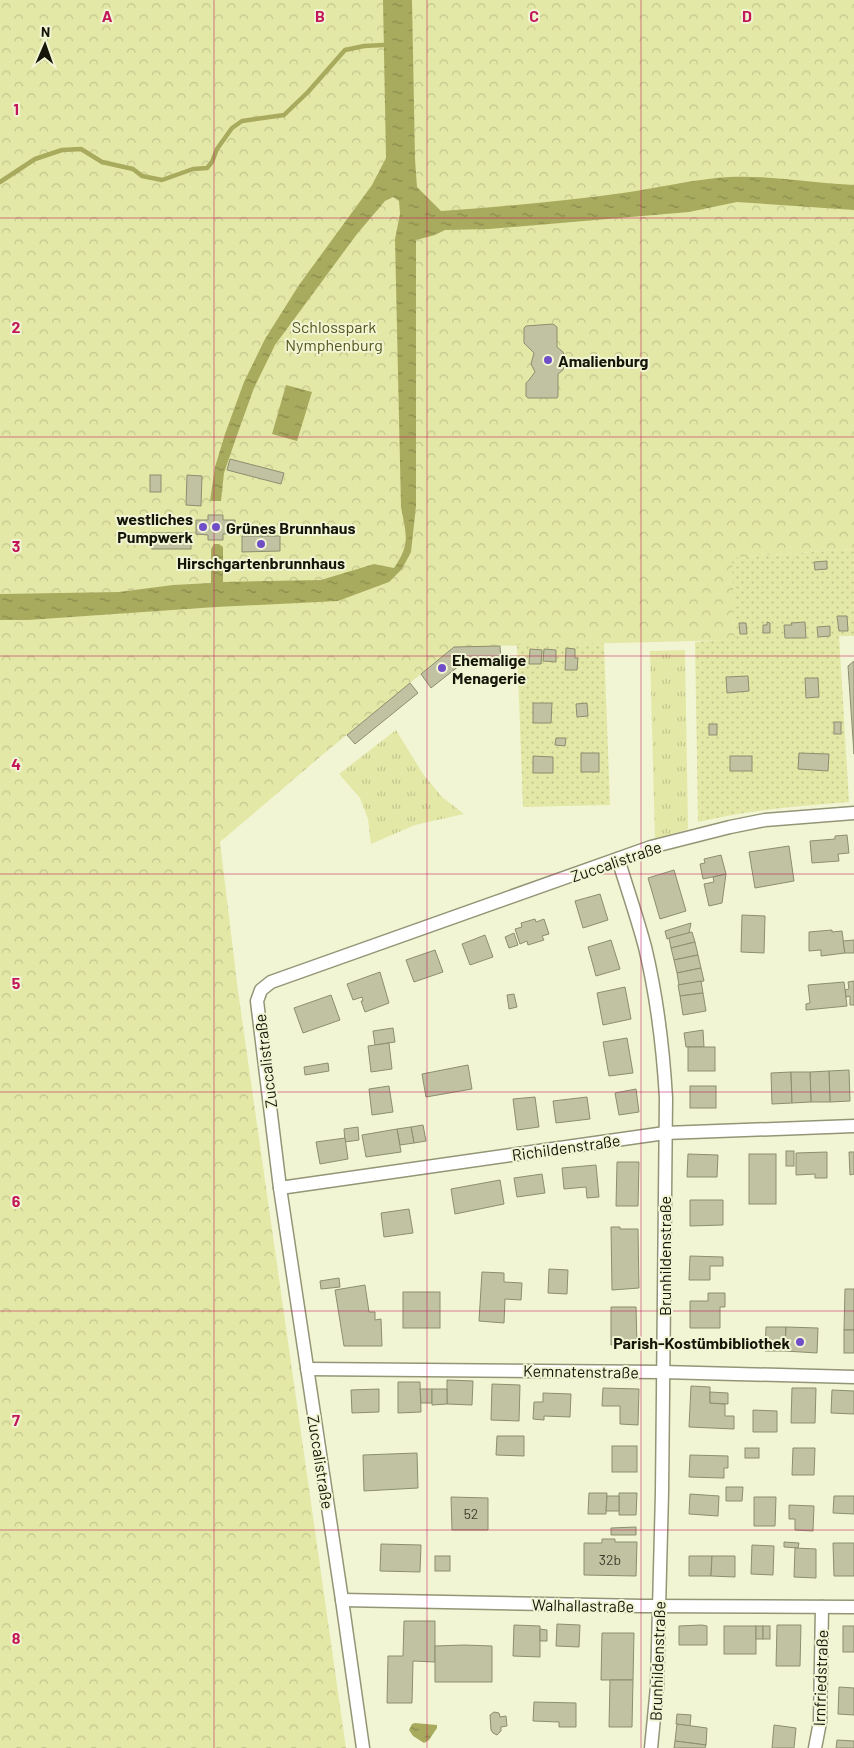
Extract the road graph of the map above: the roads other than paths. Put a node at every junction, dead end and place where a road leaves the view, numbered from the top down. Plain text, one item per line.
1 (854, 812) edge
2 (618, 859) junction
3 (854, 1126) edge
4 (664, 1133) junction
5 (280, 1188) junction
6 (307, 1369) junction
7 (662, 1372) junction
8 (854, 1377) edge
9 (342, 1600) junction
10 (659, 1606) junction
11 (822, 1607) junction
12 (854, 1607) edge
13 (363, 1748) edge
14 (651, 1748) edge
15 (815, 1748) edge

1 - 2 street, Zuccalistraße
2 - 4 street, Brunhildenstraße
2 - 5 street, Zuccalistraße
3 - 4 street, Richildenstraße
4 - 5 street, Richildenstraße
4 - 7 street, Brunhildenstraße
5 - 6 street, Zuccalistraße
6 - 7 street, Kemnatenstraße
6 - 9 street, Zuccalistraße
7 - 8 street, Kemnatenstraße
7 - 10 street, Brunhildenstraße
9 - 10 street, Walhallastraße
9 - 13 street, Zuccalistraße
10 - 11 street, Walhallastraße
10 - 14 street, Brunhildenstraße
11 - 12 street, Walhallastraße
11 - 15 street, Irnfriedstraße

